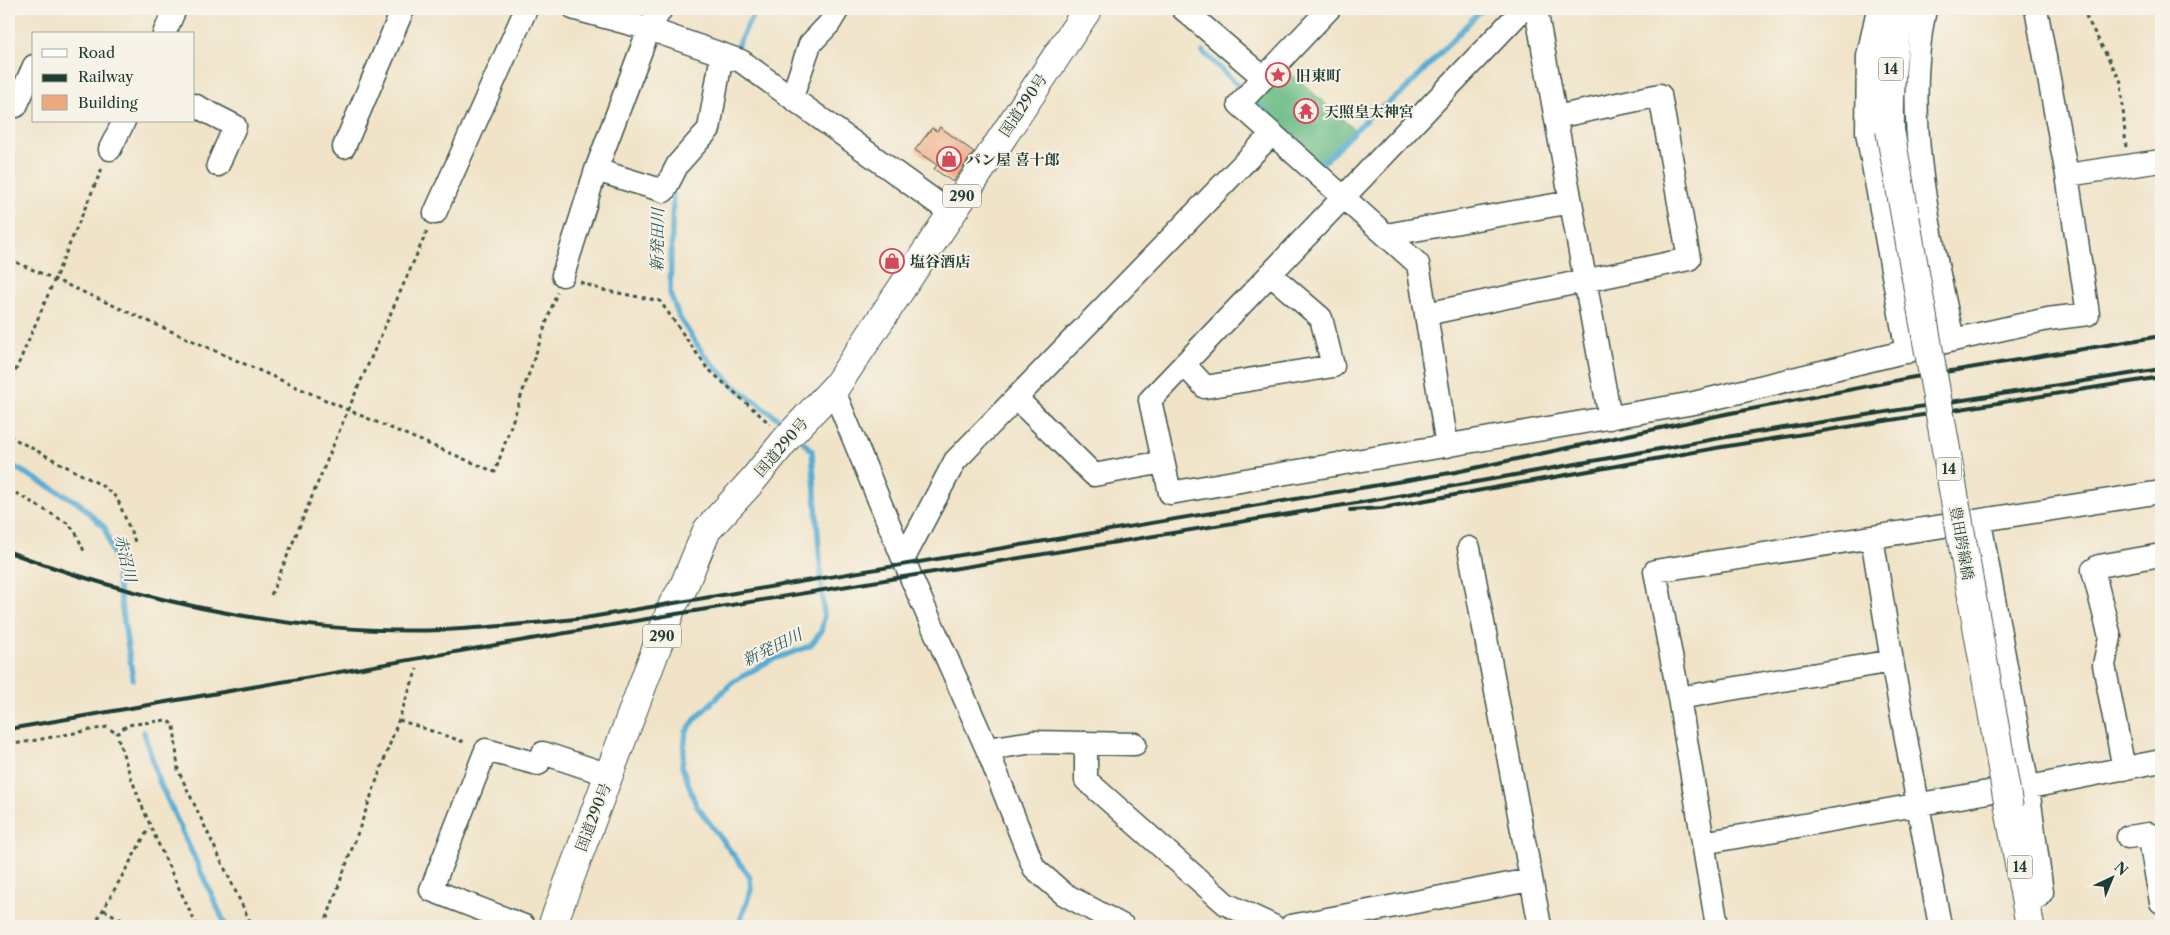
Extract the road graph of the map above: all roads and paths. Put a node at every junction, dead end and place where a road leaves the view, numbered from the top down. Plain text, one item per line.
1 (175, 9) edge
2 (403, 9) edge
3 (526, 9) edge
4 (575, 9) edge
5 (661, 9) edge
6 (838, 9) edge
7 (1088, 9) edge
8 (1183, 9) edge
9 (1329, 9) edge
10 (1523, 9) edge
11 (1536, 9) edge
12 (1901, 9) edge
13 (1925, 9) edge
14 (2036, 9) edge
15 (2082, 9) edge
16 (1875, 12) edge
17 (649, 29) junction
18 (165, 32) edge
19 (731, 57) junction
20 (32, 70) edge
21 (1264, 78) junction
22 (792, 97) junction
23 (16, 106) dead end
24 (195, 106) edge
25 (1556, 117) junction
26 (124, 122) edge
27 (1272, 134) junction
28 (344, 147) dead end
29 (110, 149) joint
30 (2161, 161) edge
31 (218, 165) dead end
32 (2127, 167) junction
33 (596, 170) junction
34 (2067, 175) junction
35 (1343, 197) junction
36 (1571, 202) junction
37 (435, 213) joint
38 (951, 213) junction
39 (1386, 235) junction
40 (9, 259) edge
41 (1270, 274) junction
42 (563, 275) junction
43 (55, 279) junction
44 (1586, 281) junction
45 (1426, 314) junction
46 (1953, 340) junction
47 (1907, 352) junction
48 (1184, 364) junction
49 (837, 385) junction
50 (9, 386) edge
51 (1016, 398) junction
52 (348, 410) junction
53 (1610, 418) junction
54 (9, 436) edge
55 (787, 438) junction
56 (1447, 446) junction
57 (1163, 462) junction
58 (9, 489) edge
59 (2161, 492) edge
60 (1980, 522) junction
61 (1872, 537) junction
62 (136, 544) dead end
63 (1469, 548) dead end
64 (84, 551) dead end
65 (2161, 555) edge
66 (904, 558) junction
67 (272, 595) dead end
68 (1892, 661) junction
69 (417, 669) dead end
70 (1679, 698) junction
71 (399, 720) junction
72 (117, 734) junction
73 (1086, 743) junction
74 (9, 744) edge
75 (1135, 744) dead end
76 (987, 749) junction
77 (486, 750) junction
78 (2161, 762) edge
79 (2124, 769) junction
80 (609, 775) junction
81 (2011, 794) junction
82 (1918, 805) junction
83 (150, 827) junction
84 (2128, 837) dead end
85 (1703, 843) junction
86 (1530, 880) junction
87 (2161, 902) edge
88 (104, 910) junction
89 (2028, 915) edge
90 (94, 926) edge
91 (133, 926) edge
92 (197, 926) edge
93 (252, 926) edge
94 (324, 926) edge
95 (524, 926) edge
96 (552, 926) edge
97 (1123, 926) edge
98 (1273, 926) edge
99 (1291, 926) edge
100 (1540, 926) edge
101 (1717, 926) edge
102 (1940, 926) edge

1 - 18 street
2 - 28 street
3 - 37 street
4 - 17 street
5 - 17 street
6 - 22 street
7 - 38 main road, 国道290号 / 290
8 - 21 street
9 - 21 street
10 - 35 street
11 - 25 street
12 - 81 main road, 豊田跨線橋 / 14, bridge
13 - 46 street
14 - 34 street
15 - 32 path
16 - 47 street
17 - 19 street
17 - 33 street
19 - 22 street
19 - 33 street
20 - 23 street
21 - 27 street
22 - 38 street
24 - 31 street
25 - 36 street
25 - 44 street
26 - 29 street
27 - 35 street
27 - 51 street
29 - 43 path
30 - 32 street
32 - 34 street
33 - 42 street
34 - 46 street
35 - 39 street
35 - 41 street
36 - 39 street
36 - 44 street
37 - 52 path
38 - 49 main road, 国道290号 / 290
39 - 45 street
40 - 43 path
41 - 48 street
41 - 48 street
42 - 52 path
42 - 55 path
43 - 50 path
43 - 52 path
44 - 45 street
44 - 53 street
45 - 56 street
46 - 47 street
47 - 53 street
48 - 57 street
49 - 55 main road, 国道290号 / 290
49 - 66 street
51 - 57 street
51 - 66 street
52 - 67 path
53 - 56 street
54 - 62 path
55 - 80 main road, 国道290号 / 290
56 - 57 street
58 - 64 path
59 - 60 street
60 - 61 street
60 - 81 street
61 - 68 street
61 - 70 street
63 - 86 street
65 - 79 street
66 - 76 street
68 - 70 street
68 - 82 street
69 - 71 path
70 - 85 street
71 - 77 path
71 - 94 path
72 - 74 path
72 - 83 path
72 - 93 path
73 - 75 street
73 - 76 street
73 - 98 street
76 - 97 street
77 - 80 street
77 - 95 street
78 - 79 street
79 - 81 street
80 - 96 main road, 国道290号 / 290
81 - 82 street
81 - 89 main road, 14
82 - 85 street
82 - 102 street
83 - 88 path
83 - 92 path
84 - 87 street
85 - 101 street
86 - 99 street
86 - 100 street
88 - 90 path
88 - 91 path

